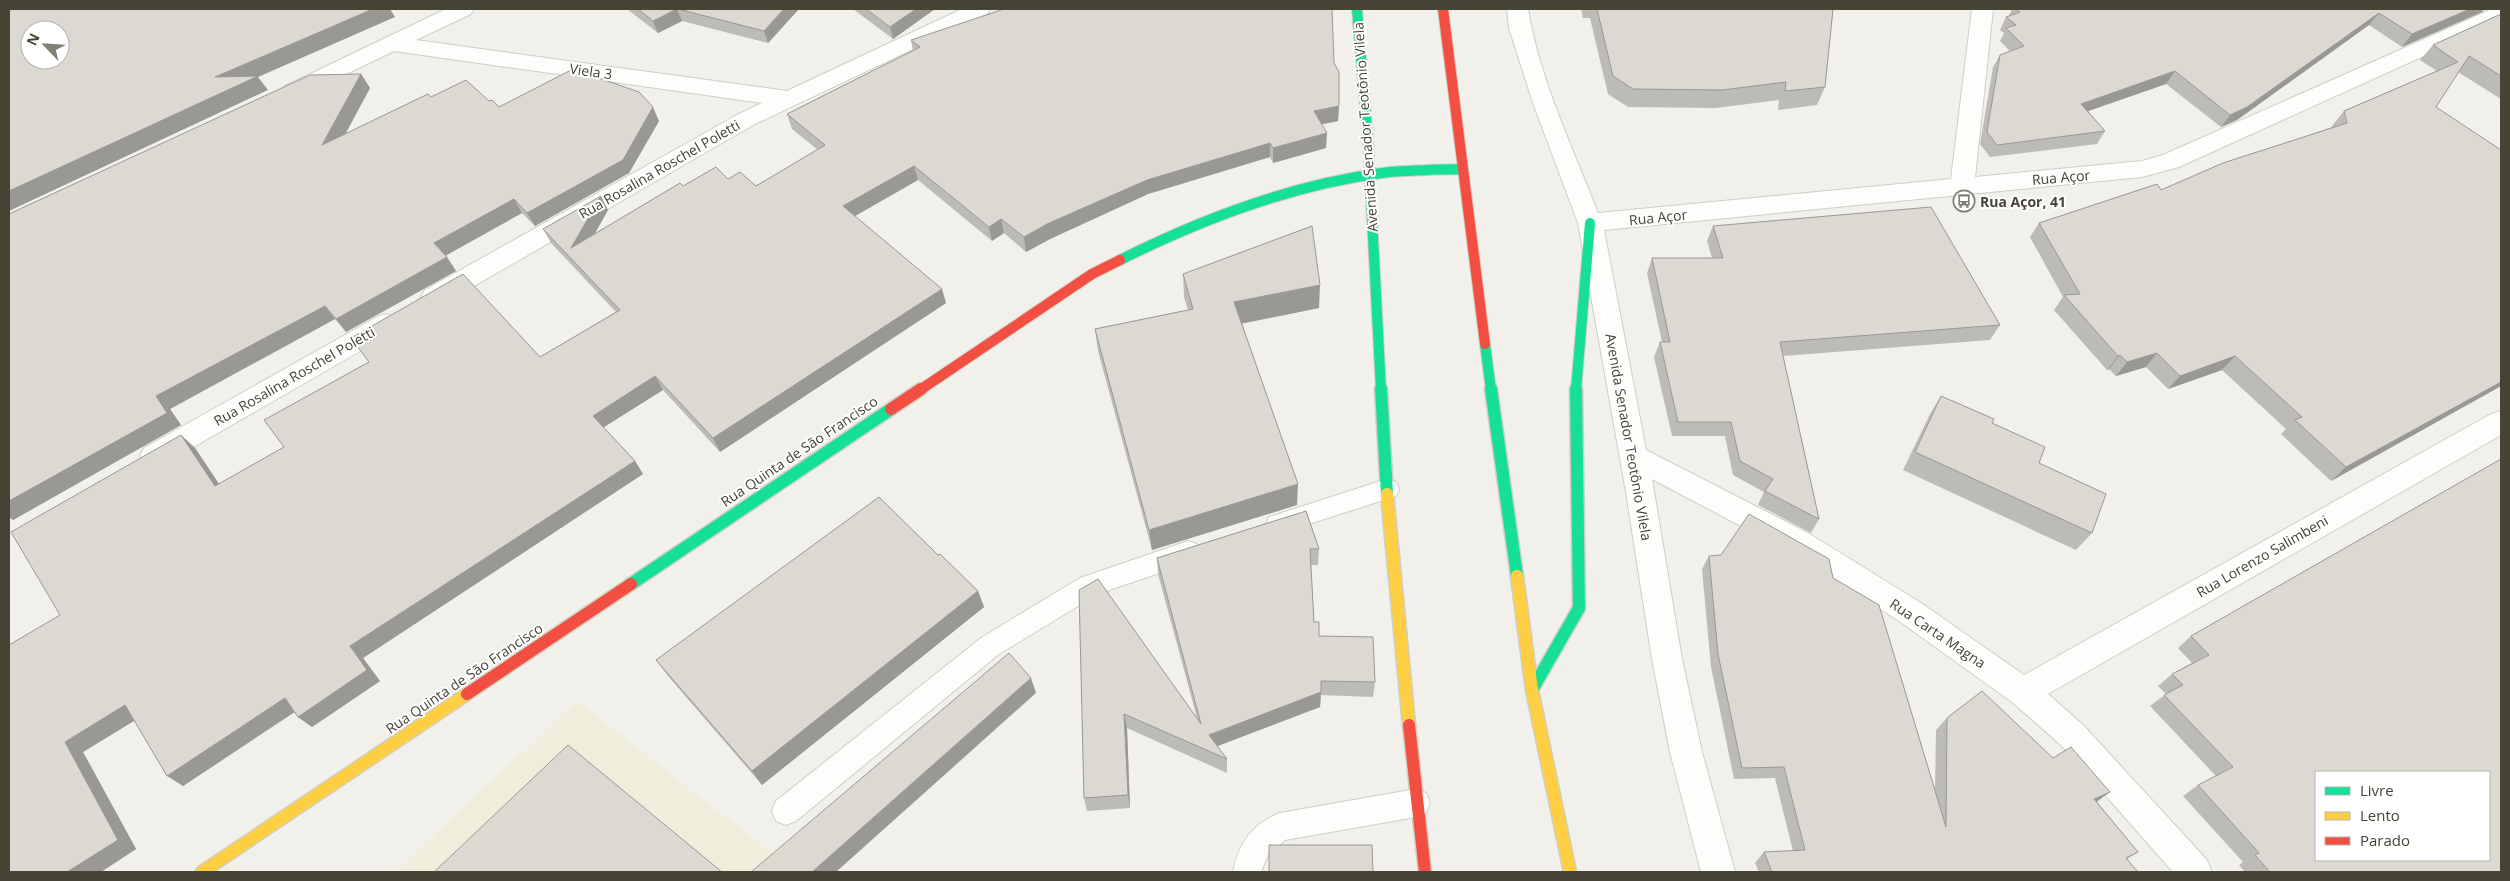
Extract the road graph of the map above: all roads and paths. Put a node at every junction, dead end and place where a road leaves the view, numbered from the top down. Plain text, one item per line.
1 (463, 9) edge
2 (979, 9) edge
3 (1357, 9) edge
4 (1444, 9) edge
5 (1517, 9) edge
6 (1982, 9) edge
7 (2501, 13) edge
8 (393, 44) junction
9 (277, 98) edge
10 (788, 98) junction
11 (1462, 169) junction
12 (1370, 174) junction
13 (1962, 185) junction
14 (1590, 224) junction
15 (2501, 422) edge
16 (1632, 456) junction
17 (130, 469) edge
18 (1387, 489) junction
19 (1256, 531) edge
20 (1210, 545) edge
21 (1532, 690) junction
22 (2022, 692) junction
23 (1416, 803) junction
24 (786, 811) dead end
25 (202, 872) edge
26 (1247, 872) edge
27 (1425, 872) edge
28 (1570, 872) edge
29 (1718, 872) edge
30 (2195, 872) edge

1 - 8 street
2 - 10 street, Rua Rosalina Roschel Poletti
3 - 12 main road, Avenida Senador Teotônio Vilela
4 - 11 main road
5 - 14 street, Avenida Senador Teotônio Vilela
6 - 13 street
7 - 13 street, Rua Açor
8 - 9 street
8 - 10 street, Viela 3
10 - 17 street, Rua Rosalina Roschel Poletti
11 - 12 main road, Rua Quinta de São Francisco
11 - 21 main road
12 - 18 main road, Avenida Senador Teotônio Vilela
12 - 25 main road, Rua Quinta de São Francisco
13 - 14 street, Rua Açor
14 - 16 street, Avenida Senador Teotônio Vilela
14 - 21 main road
15 - 22 street, Rua Lorenzo Salimbeni
16 - 22 street, Rua Carta Magna
16 - 29 street, Avenida Senador Teotônio Vilela
18 - 19 lane
18 - 23 main road, Avenida Senador Teotônio Vilela
20 - 24 lane
21 - 28 main road
22 - 30 street, Rua Carta Magna
23 - 26 lane
23 - 27 main road, Avenida Senador Teotônio Vilela

